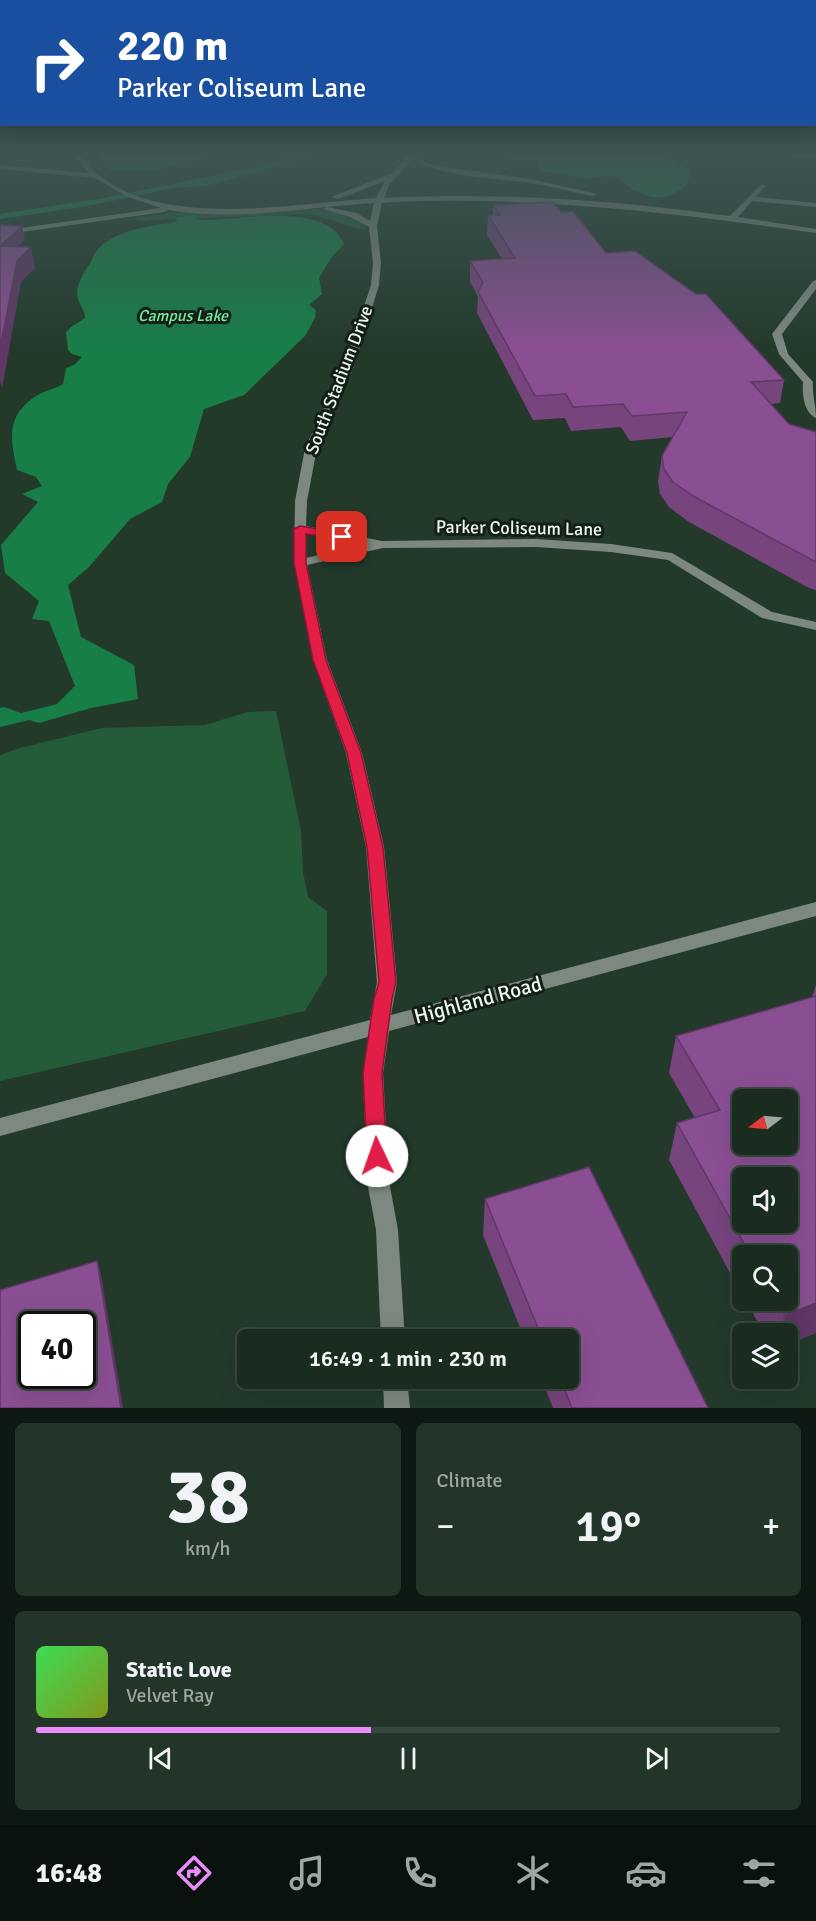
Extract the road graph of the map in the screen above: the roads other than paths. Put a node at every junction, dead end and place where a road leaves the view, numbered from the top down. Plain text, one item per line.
1 (110, 218) edge
2 (359, 218) edge
3 (374, 218) edge
4 (732, 218) edge
5 (373, 226) junction
6 (816, 231) edge
7 (0, 233) edge
8 (816, 282) edge
9 (816, 415) edge
10 (300, 529) junction
11 (383, 544) junction
12 (300, 563) junction
13 (816, 626) edge
14 (816, 909) edge
15 (381, 1026) junction
16 (0, 1127) edge
17 (392, 1329) edge
18 (396, 1389) edge
19 (397, 1408) edge

1 - 7 street
2 - 5 street
3 - 5 street, South Stadium Drive
4 - 6 street
5 - 10 street, South Stadium Drive
8 - 9 street
10 - 11 street, Parker Coliseum Lane
10 - 12 street, South Stadium Drive
11 - 12 street, Parker Coliseum Lane
11 - 13 street, Parker Coliseum Lane
12 - 15 street, South Stadium Drive
14 - 15 street, Highland Road
15 - 16 street, Highland Road
15 - 17 street, South Stadium Drive
18 - 19 street

